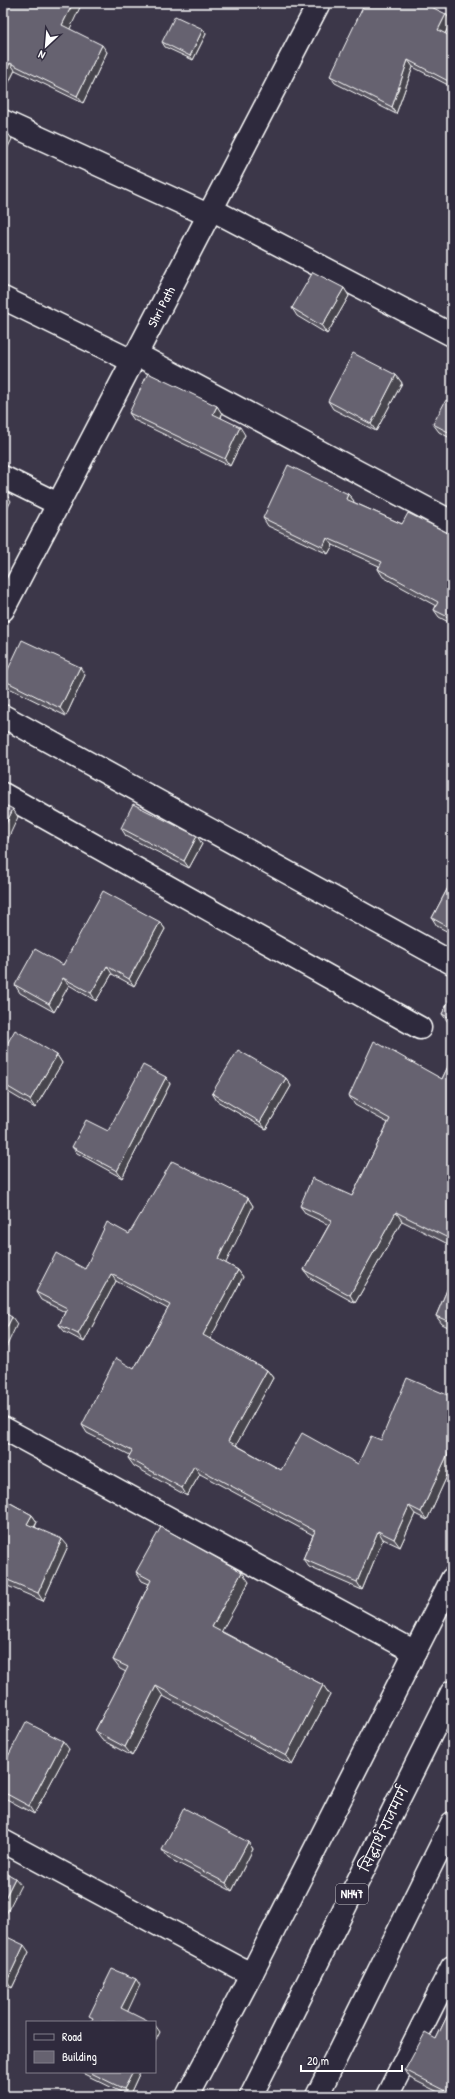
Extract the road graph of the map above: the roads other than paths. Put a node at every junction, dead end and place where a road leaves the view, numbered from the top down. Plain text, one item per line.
1 (318, 3) edge
2 (3, 121) edge
3 (210, 212) junction
4 (3, 298) edge
5 (452, 335) edge
6 (134, 358) junction
7 (3, 477) edge
8 (58, 504) junction
9 (452, 522) edge
10 (3, 610) edge
11 (3, 716) edge
12 (3, 794) edge
13 (452, 964) edge
14 (420, 1028) dead end
15 (3, 1428) edge
16 (452, 1579) edge
17 (415, 1652) junction
18 (452, 1692) edge
19 (452, 1823) edge
20 (3, 1841) edge
21 (452, 1967) edge
22 (252, 1973) junction
23 (187, 2096) edge
24 (251, 2096) edge
25 (316, 2096) edge
26 (387, 2096) edge

1 - 3 main road, Shri Path
2 - 3 main road
3 - 5 main road
3 - 6 main road, Shri Path
4 - 6 main road
6 - 8 main road, Shri Path
6 - 9 main road
7 - 8 main road
8 - 10 main road, Shri Path
11 - 13 main road
12 - 14 main road
15 - 17 main road
16 - 17 main road
17 - 22 main road
18 - 24 main road, सिद्धार्थ राजमार्ग / NH47
19 - 25 main road
20 - 22 main road
21 - 26 main road
22 - 23 main road

